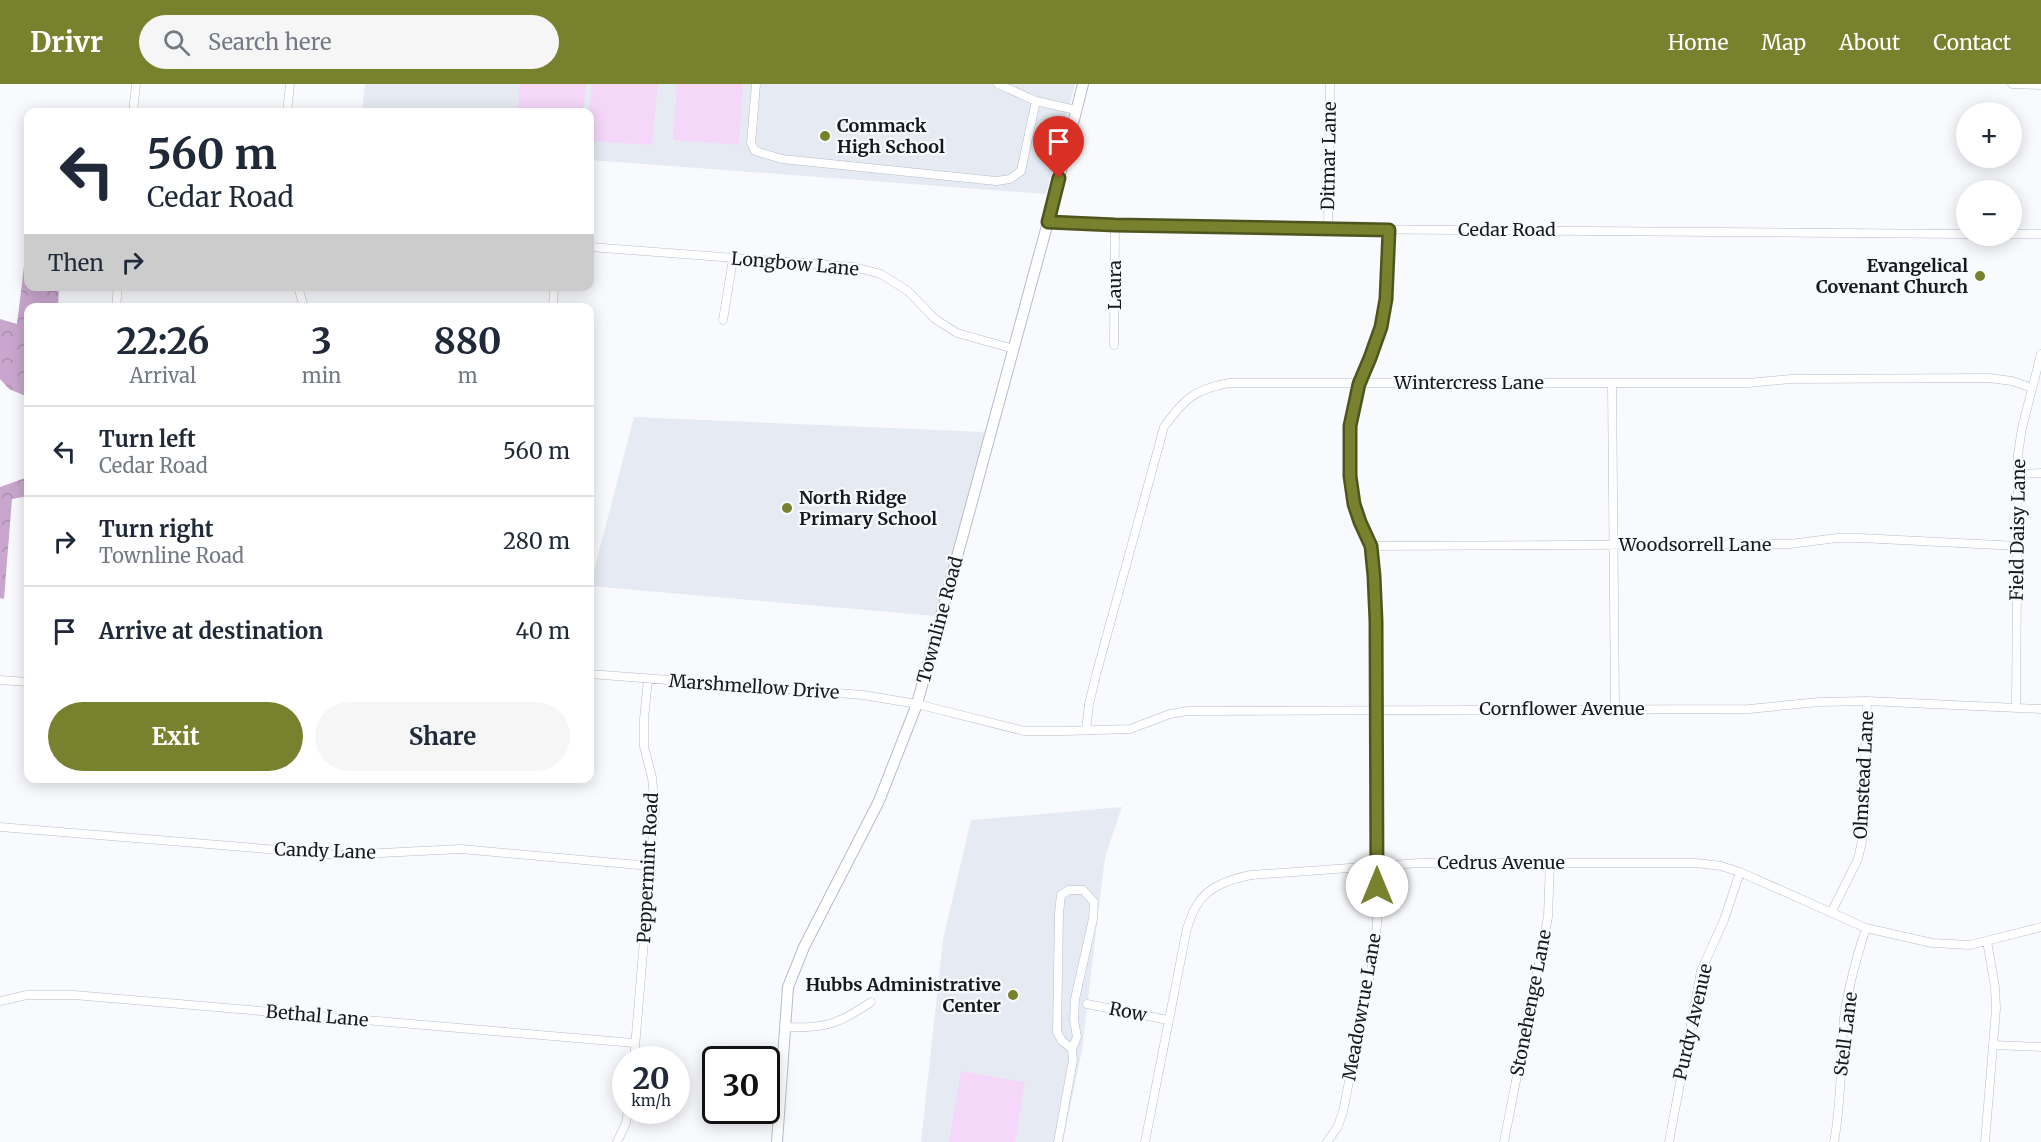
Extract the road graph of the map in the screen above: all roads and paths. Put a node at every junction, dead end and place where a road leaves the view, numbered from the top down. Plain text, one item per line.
1 (136, 84) edge
2 (290, 84) edge
3 (756, 84) edge
4 (998, 84) edge
5 (1083, 84) edge
6 (1330, 84) edge
7 (2012, 84) edge
8 (2041, 85) edge
9 (1015, 87) edge
10 (1036, 100) junction
11 (133, 108) edge
12 (287, 108) edge
13 (1076, 110) junction
14 (1048, 222) junction
15 (1115, 225) junction
16 (1328, 229) junction
17 (1389, 230) junction
18 (1956, 234) edge
19 (2022, 234) edge
20 (2041, 234) edge
21 (594, 247) edge
22 (733, 259) junction
23 (723, 320) dead end
24 (1114, 345) dead end
25 (1014, 350) junction
26 (2041, 354) edge
27 (1612, 383) junction
28 (1359, 384) junction
29 (2032, 388) junction
30 (2041, 473) edge
31 (2018, 474) junction
32 (1613, 545) junction
33 (1371, 546) junction
34 (2018, 546) junction
35 (594, 674) edge
36 (648, 679) junction
37 (0, 680) edge
38 (24, 682) edge
39 (1867, 701) junction
40 (917, 704) junction
41 (1615, 708) junction
42 (2016, 708) junction
43 (2041, 709) edge
44 (1376, 710) junction
45 (1086, 730) junction
46 (0, 827) edge
47 (1550, 863) junction
48 (650, 866) junction
49 (1377, 866) junction
50 (1740, 872) junction
51 (1831, 914) junction
52 (2041, 927) edge
53 (1866, 928) junction
54 (1987, 942) junction
55 (0, 1002) edge
56 (871, 1002) dead end
57 (1087, 1004) dead end
58 (1168, 1020) junction
59 (785, 1027) junction
60 (634, 1043) joint
61 (1994, 1045) junction
62 (2041, 1047) edge
63 (1072, 1049) junction
64 (626, 1124) edge
65 (1148, 1141) edge
66 (617, 1142) edge
67 (777, 1142) edge
68 (1058, 1142) edge
69 (1327, 1142) edge
70 (1504, 1142) edge
71 (1669, 1142) edge
72 (1834, 1142) edge
73 (1985, 1142) edge

1 - 11 street
2 - 12 street
3 - 10 street
4 - 9 street
5 - 13 main road, Townline Road
6 - 16 street, Ditmar Lane
7 - 8 street
9 - 10 street
10 - 13 street
13 - 14 main road, Townline Road
14 - 15 street, Cedar Road
14 - 25 main road, Townline Road
15 - 16 street, Cedar Road
15 - 24 street, Laura
16 - 17 street, Cedar Road
17 - 18 street, Cedar Road
17 - 28 street, Meadowrue Lane
19 - 20 street
21 - 22 street, Longbow Lane
22 - 23 street
22 - 25 street, Longbow Lane
25 - 40 main road, Townline Road
26 - 29 street, Field Daisy Lane
27 - 28 street, Wintercress Lane
27 - 29 street, Wintercress Lane
27 - 32 street
28 - 33 street, Meadowrue Lane
28 - 45 street, Wintercress Lane
29 - 31 street, Field Daisy Lane
30 - 31 street
31 - 34 street, Field Daisy Lane
32 - 33 street, Woodsorrell Lane
32 - 34 street, Woodsorrell Lane
32 - 41 street
33 - 44 street, Meadowrue Lane
34 - 42 street, Field Daisy Lane
35 - 36 street, Marshmellow Drive
36 - 40 street, Marshmellow Drive
36 - 48 street, Peppermint Road
37 - 38 street
39 - 41 street, Cornflower Avenue
39 - 42 street, Cornflower Avenue
39 - 51 street, Olmstead Lane
40 - 45 street, Marshmellow Drive
40 - 59 main road, Townline Road
41 - 44 street, Cornflower Avenue
42 - 43 street, Cornflower Avenue
44 - 45 street, Cornflower Avenue
44 - 49 street, Meadowrue Lane
46 - 48 street, Candy Lane
47 - 49 street, Cedrus Avenue
47 - 50 street, Cedrus Avenue
47 - 70 street, Stonehenge Lane
48 - 60 street, Peppermint Road
49 - 58 street, Cedrus Avenue
49 - 69 street, Meadowrue Lane
50 - 51 street, Cedrus Avenue
50 - 71 street, Purdy Avenue
51 - 53 street, Cedrus Avenue
52 - 54 street, Cedrus Avenue
53 - 54 street, Cedrus Avenue
53 - 72 street, Stell Lane
54 - 61 street
55 - 60 street, Bethal Lane
56 - 59 street
57 - 58 street, Row
58 - 65 street, Cedrus Avenue
59 - 67 main road, Townline Road
61 - 62 street
61 - 73 street
63 - 63 street
63 - 68 street
64 - 66 street

